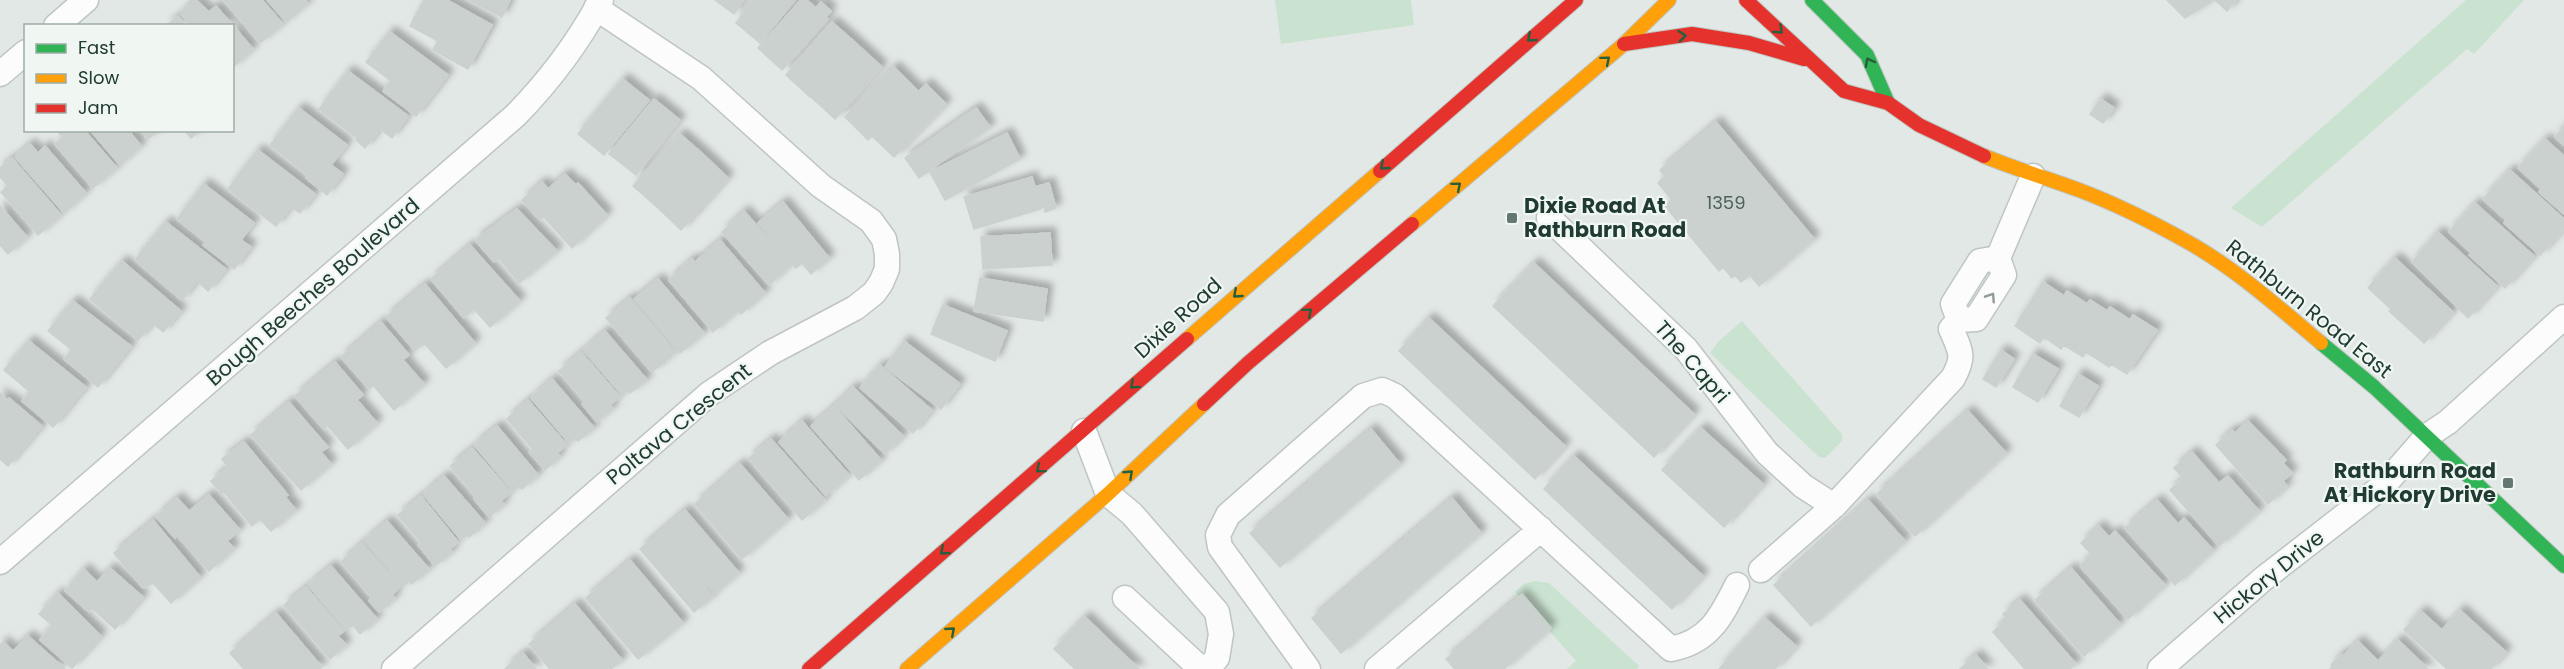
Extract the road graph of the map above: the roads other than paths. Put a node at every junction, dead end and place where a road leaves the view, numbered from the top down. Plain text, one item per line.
1 (86, 0) edge
2 (1576, 0) edge
3 (1669, 0) edge
4 (1746, 0) edge
5 (1812, 0) edge
6 (1828, 0) edge
7 (599, 4) edge
8 (58, 24) edge
9 (1840, 28) junction
10 (1624, 44) junction
11 (24, 54) edge
12 (1812, 61) junction
13 (0, 74) edge
14 (1888, 103) junction
15 (2033, 176) junction
16 (1549, 218) dead end
17 (2564, 317) edge
18 (1084, 431) junction
19 (2427, 436) junction
20 (1108, 494) junction
21 (1834, 506) junction
22 (1541, 529) junction
23 (0, 562) edge
24 (2564, 566) edge
25 (1761, 570) dead end
26 (1737, 585) dead end
27 (1125, 598) dead end
28 (394, 669) edge
29 (809, 669) edge
30 (907, 669) edge
31 (1201, 669) edge
32 (1207, 669) edge
33 (1308, 669) edge
34 (1377, 669) edge
35 (2160, 669) edge

1 - 8 street
2 -> 18 main road, Dixie Road
3 - 10 main road
4 -> 12 main road, Rathburn Road East
5 - 9 main road
6 - 9 main road
7 - 23 street, Bough Beeches Boulevard
7 - 28 street, Poltava Crescent
14 -> 9 main road
10 -> 12 main road
20 -> 10 main road
11 - 13 street
12 - 14 main road, Rathburn Road East
14 - 15 main road, Rathburn Road East
15 - 19 main road, Rathburn Road East
15 - 21 street
16 - 21 street, The Capri
17 - 19 street, Hickory Drive
18 - 20 street
18 -> 29 main road, Dixie Road
19 - 24 main road, Rathburn Road East
19 - 35 street, Hickory Drive
30 -> 20 main road
20 - 32 street
21 - 25 street
22 - 26 street
22 - 33 street
22 - 34 street
27 - 31 street

